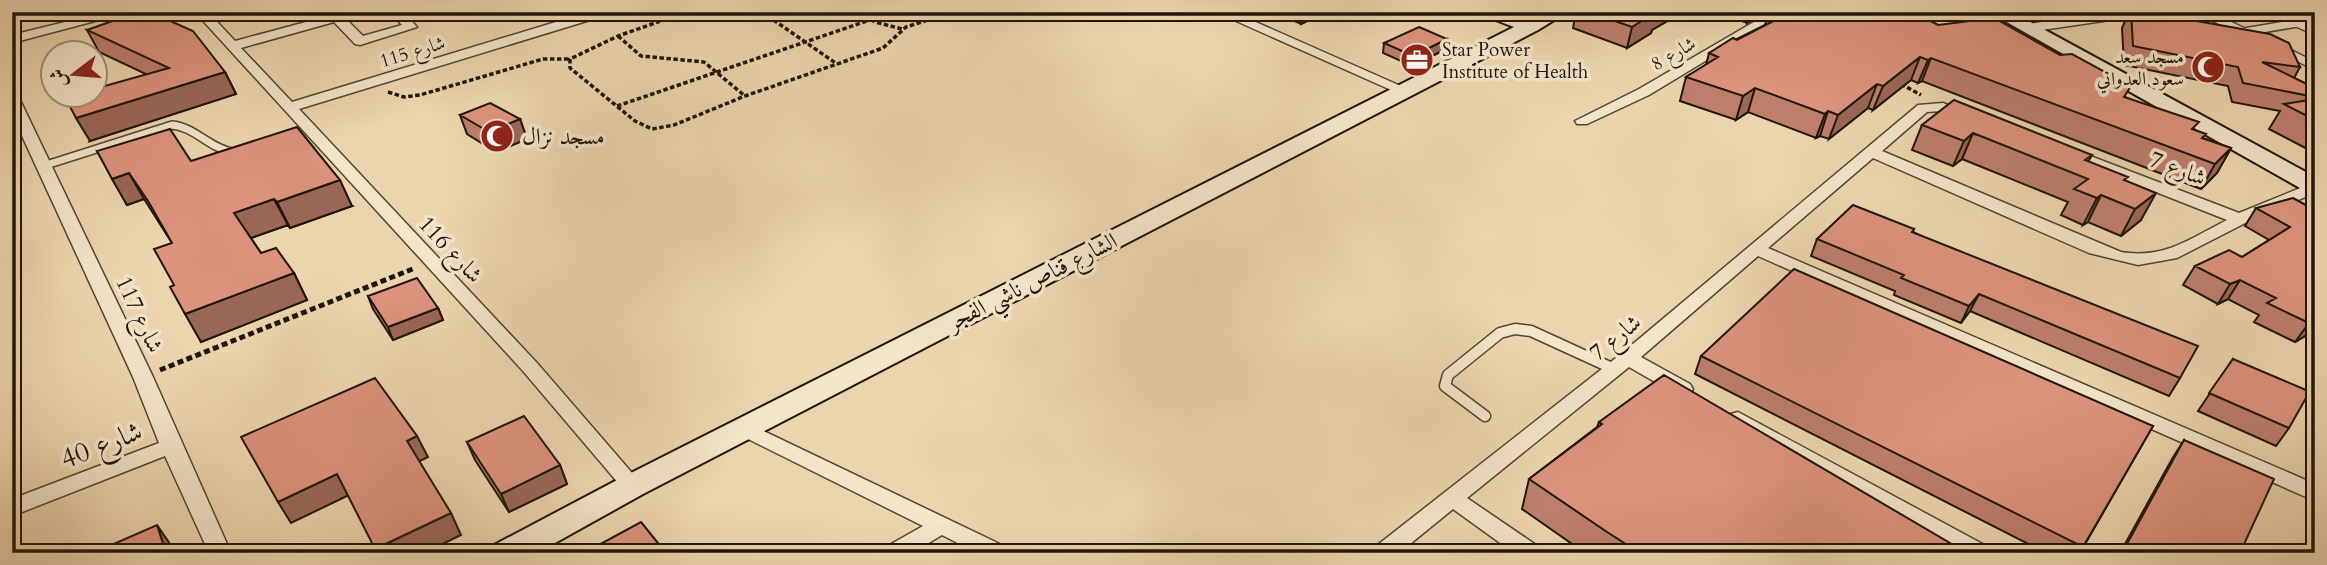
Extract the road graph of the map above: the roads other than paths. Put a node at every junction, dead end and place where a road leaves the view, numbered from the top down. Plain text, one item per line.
1 (123, 12) edge
2 (201, 12) edge
3 (358, 12) edge
4 (396, 12) edge
5 (552, 12) edge
6 (1222, 12) edge
7 (1492, 12) edge
8 (1558, 12) edge
9 (1780, 12) edge
10 (1998, 12) edge
11 (2137, 12) edge
12 (2202, 12) edge
13 (2130, 13) edge
14 (586, 17) dead end
15 (337, 18) junction
16 (2315, 20) edge
17 (566, 23) junction
18 (2300, 24) junction
19 (1531, 26) junction
20 (2028, 28) junction
21 (2315, 31) edge
22 (2244, 32) junction
23 (2257, 38) edge
24 (12, 39) edge
25 (232, 46) junction
26 (2282, 50) edge
27 (2315, 61) edge
28 (1405, 91) junction
29 (12, 98) edge
30 (288, 108) junction
31 (1979, 120) edge
32 (1582, 121) dead end
33 (2051, 146) edge
34 (244, 150) edge
35 (1871, 152) junction
36 (43, 166) junction
37 (2315, 187) edge
38 (2240, 219) junction
39 (1758, 250) junction
40 (1621, 364) junction
41 (1700, 398) edge
42 (1725, 412) edge
43 (1485, 416) dead end
44 (745, 429) junction
45 (171, 446) junction
46 (632, 486) junction
47 (2315, 493) edge
48 (1452, 498) junction
49 (12, 508) edge
50 (943, 524) junction
51 (220, 553) edge
52 (508, 553) edge
53 (894, 553) edge
54 (998, 553) edge
55 (1383, 553) edge
56 (1531, 553) edge
57 (1980, 553) edge

1 - 24 street
2 - 25 street, شارع 116
3 - 15 street
4 - 15 street
5 - 17 lane
6 - 28 street
7 - 19 street
8 - 19 street, الشارع قناص ناشي الفجر
9 - 32 street, شارع 8
10 - 20 street
11 - 13 street
12 - 22 lane
13 - 20 street
14 - 17 street, شارع 115
15 - 25 street
16 - 18 lane
17 - 30 street, شارع 115
18 - 21 lane
18 - 22 lane
19 - 28 street, الشارع قناص ناشي الفجر
20 - 37 street
22 - 23 lane
25 - 30 street, شارع 116
26 - 27 lane
28 - 44 street, الشارع قناص ناشي الفجر
29 - 36 street, شارع 117
30 - 46 street, شارع 116
31 - 35 street, شارع 7
33 - 38 street, شارع 7
34 - 36 lane
35 - 38 street
35 - 39 street, شارع 7
36 - 45 street, شارع 117
37 - 38 street
39 - 40 street, شارع 7
39 - 47 street
40 - 41 street
40 - 43 lane
40 - 48 street, شارع 7
42 - 57 street
44 - 46 street, الشارع قناص ناشي الفجر
44 - 50 street
45 - 49 street, شارع 40
45 - 51 street, شارع 117
46 - 52 street, الشارع قناص ناشي الفجر
48 - 55 street, شارع 7
48 - 56 street
50 - 53 street
50 - 54 street

